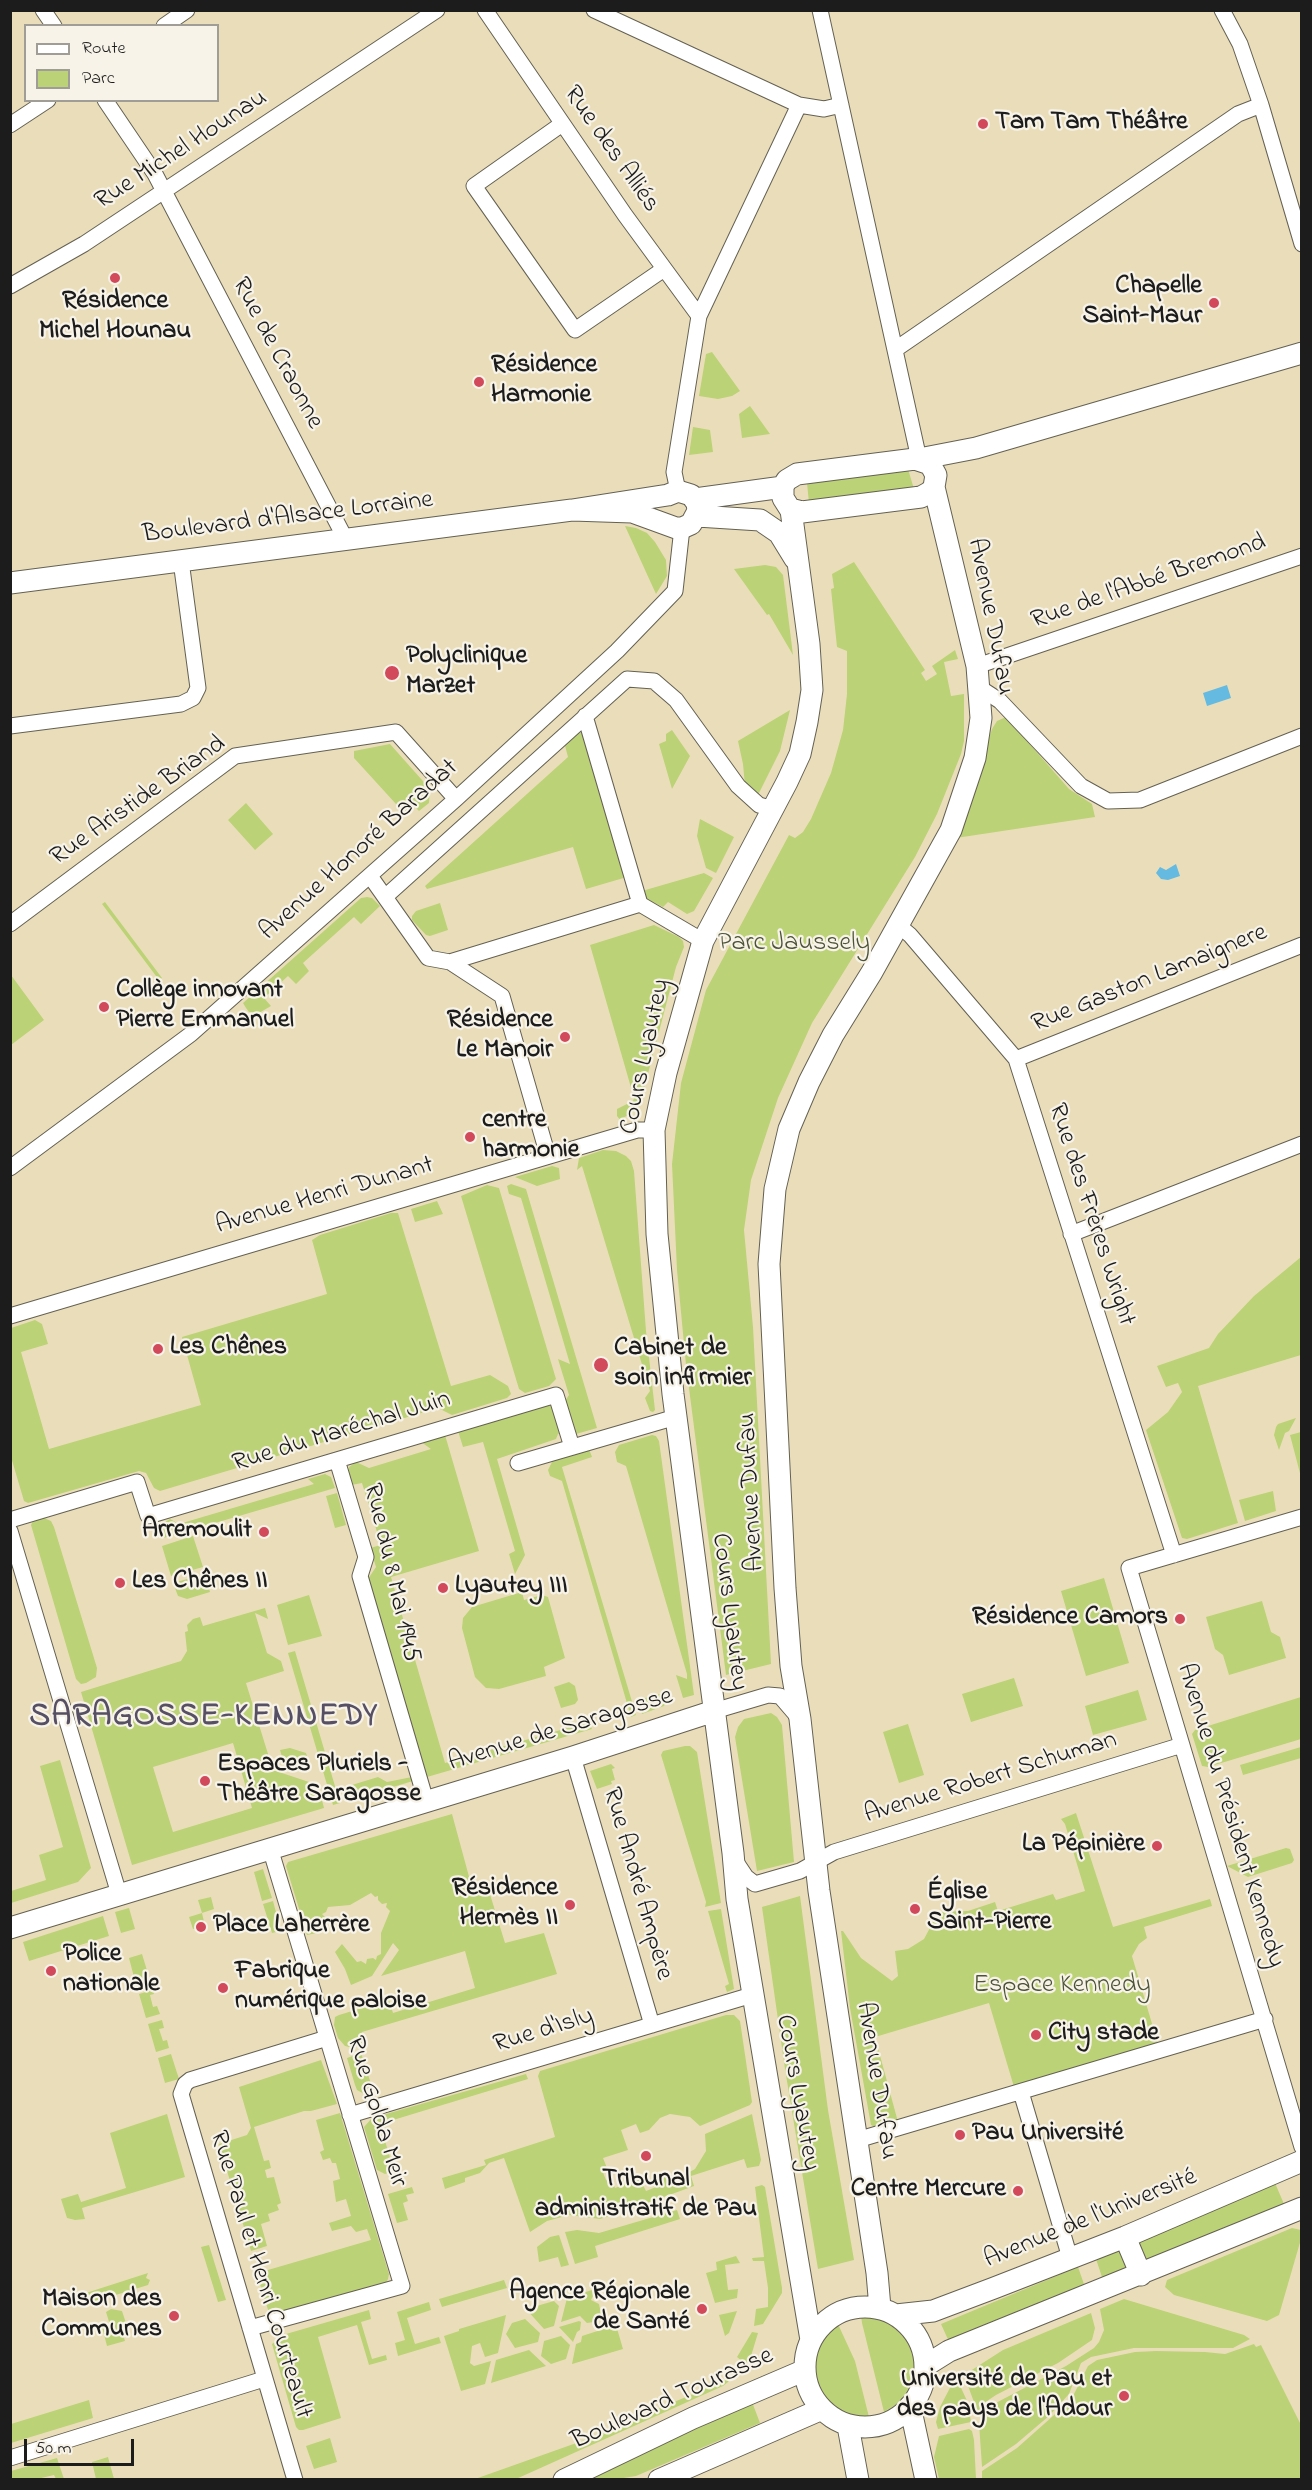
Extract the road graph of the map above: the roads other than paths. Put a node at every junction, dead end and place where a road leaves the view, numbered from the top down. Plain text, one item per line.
1 (43, 10) edge
2 (187, 10) edge
3 (437, 10) edge
4 (485, 10) edge
5 (594, 10) edge
6 (820, 10) edge
7 (1222, 10) edge
8 (53, 24) edge
9 (167, 24) edge
10 (45, 102) edge
11 (106, 102) edge
12 (799, 105) junction
13 (841, 105) junction
14 (1261, 105) junction
15 (562, 124) junction
16 (10, 125) edge
17 (164, 192) junction
18 (1302, 244) edge
19 (664, 269) junction
20 (10, 286) edge
21 (699, 315) junction
22 (896, 349) junction
23 (1302, 353) edge
24 (976, 448) junction
25 (919, 459) junction
26 (935, 481) junction
27 (786, 500) junction
28 (682, 509) junction
29 (572, 510) junction
30 (346, 540) junction
31 (1302, 556) edge
32 (181, 561) junction
33 (799, 565) junction
34 (10, 583) edge
35 (977, 666) junction
36 (980, 688) junction
37 (585, 716) junction
38 (10, 726) edge
39 (1302, 736) edge
40 (456, 798) junction
41 (773, 809) junction
42 (370, 876) junction
43 (385, 897) junction
44 (640, 904) junction
45 (10, 924) edge
46 (898, 925) junction
47 (703, 941) junction
48 (1302, 945) edge
49 (450, 962) junction
50 (1016, 1059) junction
51 (654, 1130) junction
52 (1302, 1144) edge
53 (548, 1156) junction
54 (10, 1168) edge
55 (1071, 1234) junction
56 (10, 1316) edge
57 (676, 1417) junction
58 (572, 1447) junction
59 (337, 1460) junction
60 (518, 1463) dead end
61 (1302, 1518) edge
62 (10, 1520) edge
63 (10, 1531) edge
64 (1174, 1555) junction
65 (714, 1711) junction
66 (800, 1719) junction
67 (1182, 1745) junction
68 (573, 1757) junction
69 (426, 1801) junction
70 (270, 1848) junction
71 (733, 1853) junction
72 (816, 1862) junction
73 (119, 1894) junction
74 (10, 1928) edge
75 (752, 1995) junction
76 (1265, 2019) junction
77 (652, 2025) junction
78 (327, 2038) junction
79 (1021, 2091) junction
80 (350, 2115) junction
81 (857, 2140) junction
82 (1302, 2147) edge
83 (1302, 2161) edge
84 (1302, 2208) edge
85 (1125, 2237) junction
86 (1070, 2258) junction
87 (1141, 2275) junction
88 (888, 2312) junction
89 (250, 2328) junction
90 (811, 2340) junction
91 (925, 2366) junction
92 (805, 2370) junction
93 (264, 2379) junction
94 (910, 2406) junction
95 (822, 2409) junction
96 (848, 2426) junction
97 (10, 2458) edge
98 (295, 2480) edge
99 (564, 2480) edge
100 (659, 2480) edge
101 (858, 2480) edge
102 (926, 2480) edge

1 - 8 street
2 - 9 street
3 - 17 street, Rue Michel Hounau
4 - 15 street, Rue des Alliés
5 - 12 street
6 - 13 street
7 - 14 street
10 - 16 street
11 - 17 street, Rue de Craonne
12 - 13 street
12 - 21 street, Avenue Honoré Baradat
13 - 22 street
14 - 18 street
14 - 22 street
15 - 19 street, Rue des Alliés
15 - 19 street
17 - 20 street, Rue Michel Hounau
17 - 30 street, Rue de Craonne
19 - 21 street, Rue des Alliés
21 - 28 street, Avenue Honoré Baradat
22 - 25 street
23 - 24 main road
24 - 25 main road, Boulevard d'Alsace Lorraine
24 - 26 main road, Boulevard d'Alsace Lorraine
25 - 26 main road
25 - 27 main road, Boulevard d'Alsace Lorraine
26 - 27 main road, Boulevard d'Alsace Lorraine
26 - 35 main road, Avenue Dufau
27 - 28 main road, Boulevard d'Alsace Lorraine
27 - 33 main road, Cours Lyautey
28 - 29 main road, Boulevard d'Alsace Lorraine
28 - 29 main road, Boulevard d'Alsace Lorraine
28 - 33 main road
28 - 40 street, Avenue Honoré Baradat
29 - 30 main road, Boulevard d'Alsace Lorraine
30 - 32 main road, Boulevard d'Alsace Lorraine
31 - 35 street, Rue de l'Abbé Bremond
32 - 34 main road, Boulevard d'Alsace Lorraine
32 - 38 street
33 - 41 main road, Cours Lyautey
35 - 36 main road, Avenue Dufau
36 - 39 street
36 - 46 main road, Avenue Dufau
37 - 41 street
37 - 43 street
37 - 44 street
40 - 42 street, Avenue Honoré Baradat
40 - 45 street, Rue Aristide Briand
41 - 47 main road, Cours Lyautey
42 - 43 street
42 - 54 street, Avenue Honoré Baradat
43 - 49 street
44 - 47 street
44 - 49 street
46 - 50 street, Rue des Frères Wright
46 - 66 main road, Avenue Dufau
47 - 51 main road, Cours Lyautey
48 - 50 street, Rue Gaston Lamaignere
49 - 53 street
50 - 55 street, Rue des Frères Wright
51 - 53 street, Avenue Henri Dunant
51 - 57 main road, Cours Lyautey
52 - 55 street
53 - 56 street, Avenue Henri Dunant
55 - 64 street, Rue des Frères Wright
57 - 58 street
57 - 65 main road, Cours Lyautey
58 - 59 street, Rue du Maréchal Juin
58 - 60 street
59 - 62 street, Rue du Maréchal Juin
59 - 69 street, Rue du 8 Mai 1945
61 - 64 street
63 - 73 street
64 - 67 street, Avenue du Président Kennedy
65 - 66 street, Cours Lyautey
65 - 68 main road, Avenue de Saragosse
65 - 71 main road, Cours Lyautey
66 - 72 main road, Avenue Dufau
67 - 72 street, Avenue Robert Schuman
67 - 76 street, Avenue du Président Kennedy
68 - 69 main road, Avenue de Saragosse
68 - 77 street, Rue André Ampère
69 - 70 main road, Avenue de Saragosse
70 - 73 main road, Avenue de Saragosse
70 - 78 street, Rue Golda Meir
71 - 72 street
71 - 75 main road, Cours Lyautey
72 - 81 main road, Avenue Dufau
73 - 74 main road, Avenue de Saragosse
75 - 77 street, Rue d'Isly
75 - 90 main road, Cours Lyautey
76 - 79 street
76 - 82 street, Avenue du Président Kennedy
77 - 80 street, Rue d'Isly
78 - 80 street, Rue Golda Meir
78 - 89 street, Rue Paul et Henri Courteault
79 - 81 street
79 - 86 street
80 - 89 street, Rue Golda Meir
81 - 88 main road, Avenue Dufau
83 - 85 main road, Avenue de l'Université
84 - 87 main road
85 - 86 main road, Avenue de l'Université
85 - 87 main road
86 - 88 main road, Avenue de l'Université
87 - 91 main road
88 - 90 main road
88 - 91 main road
89 - 93 street, Rue Paul et Henri Courteault
90 - 92 main road
91 - 94 main road
92 - 95 main road
92 - 99 main road, Boulevard Tourasse
93 - 97 street
93 - 98 street, Rue Paul et Henri Courteault
94 - 96 main road
94 - 102 main road
95 - 96 main road
95 - 100 main road
96 - 101 main road

